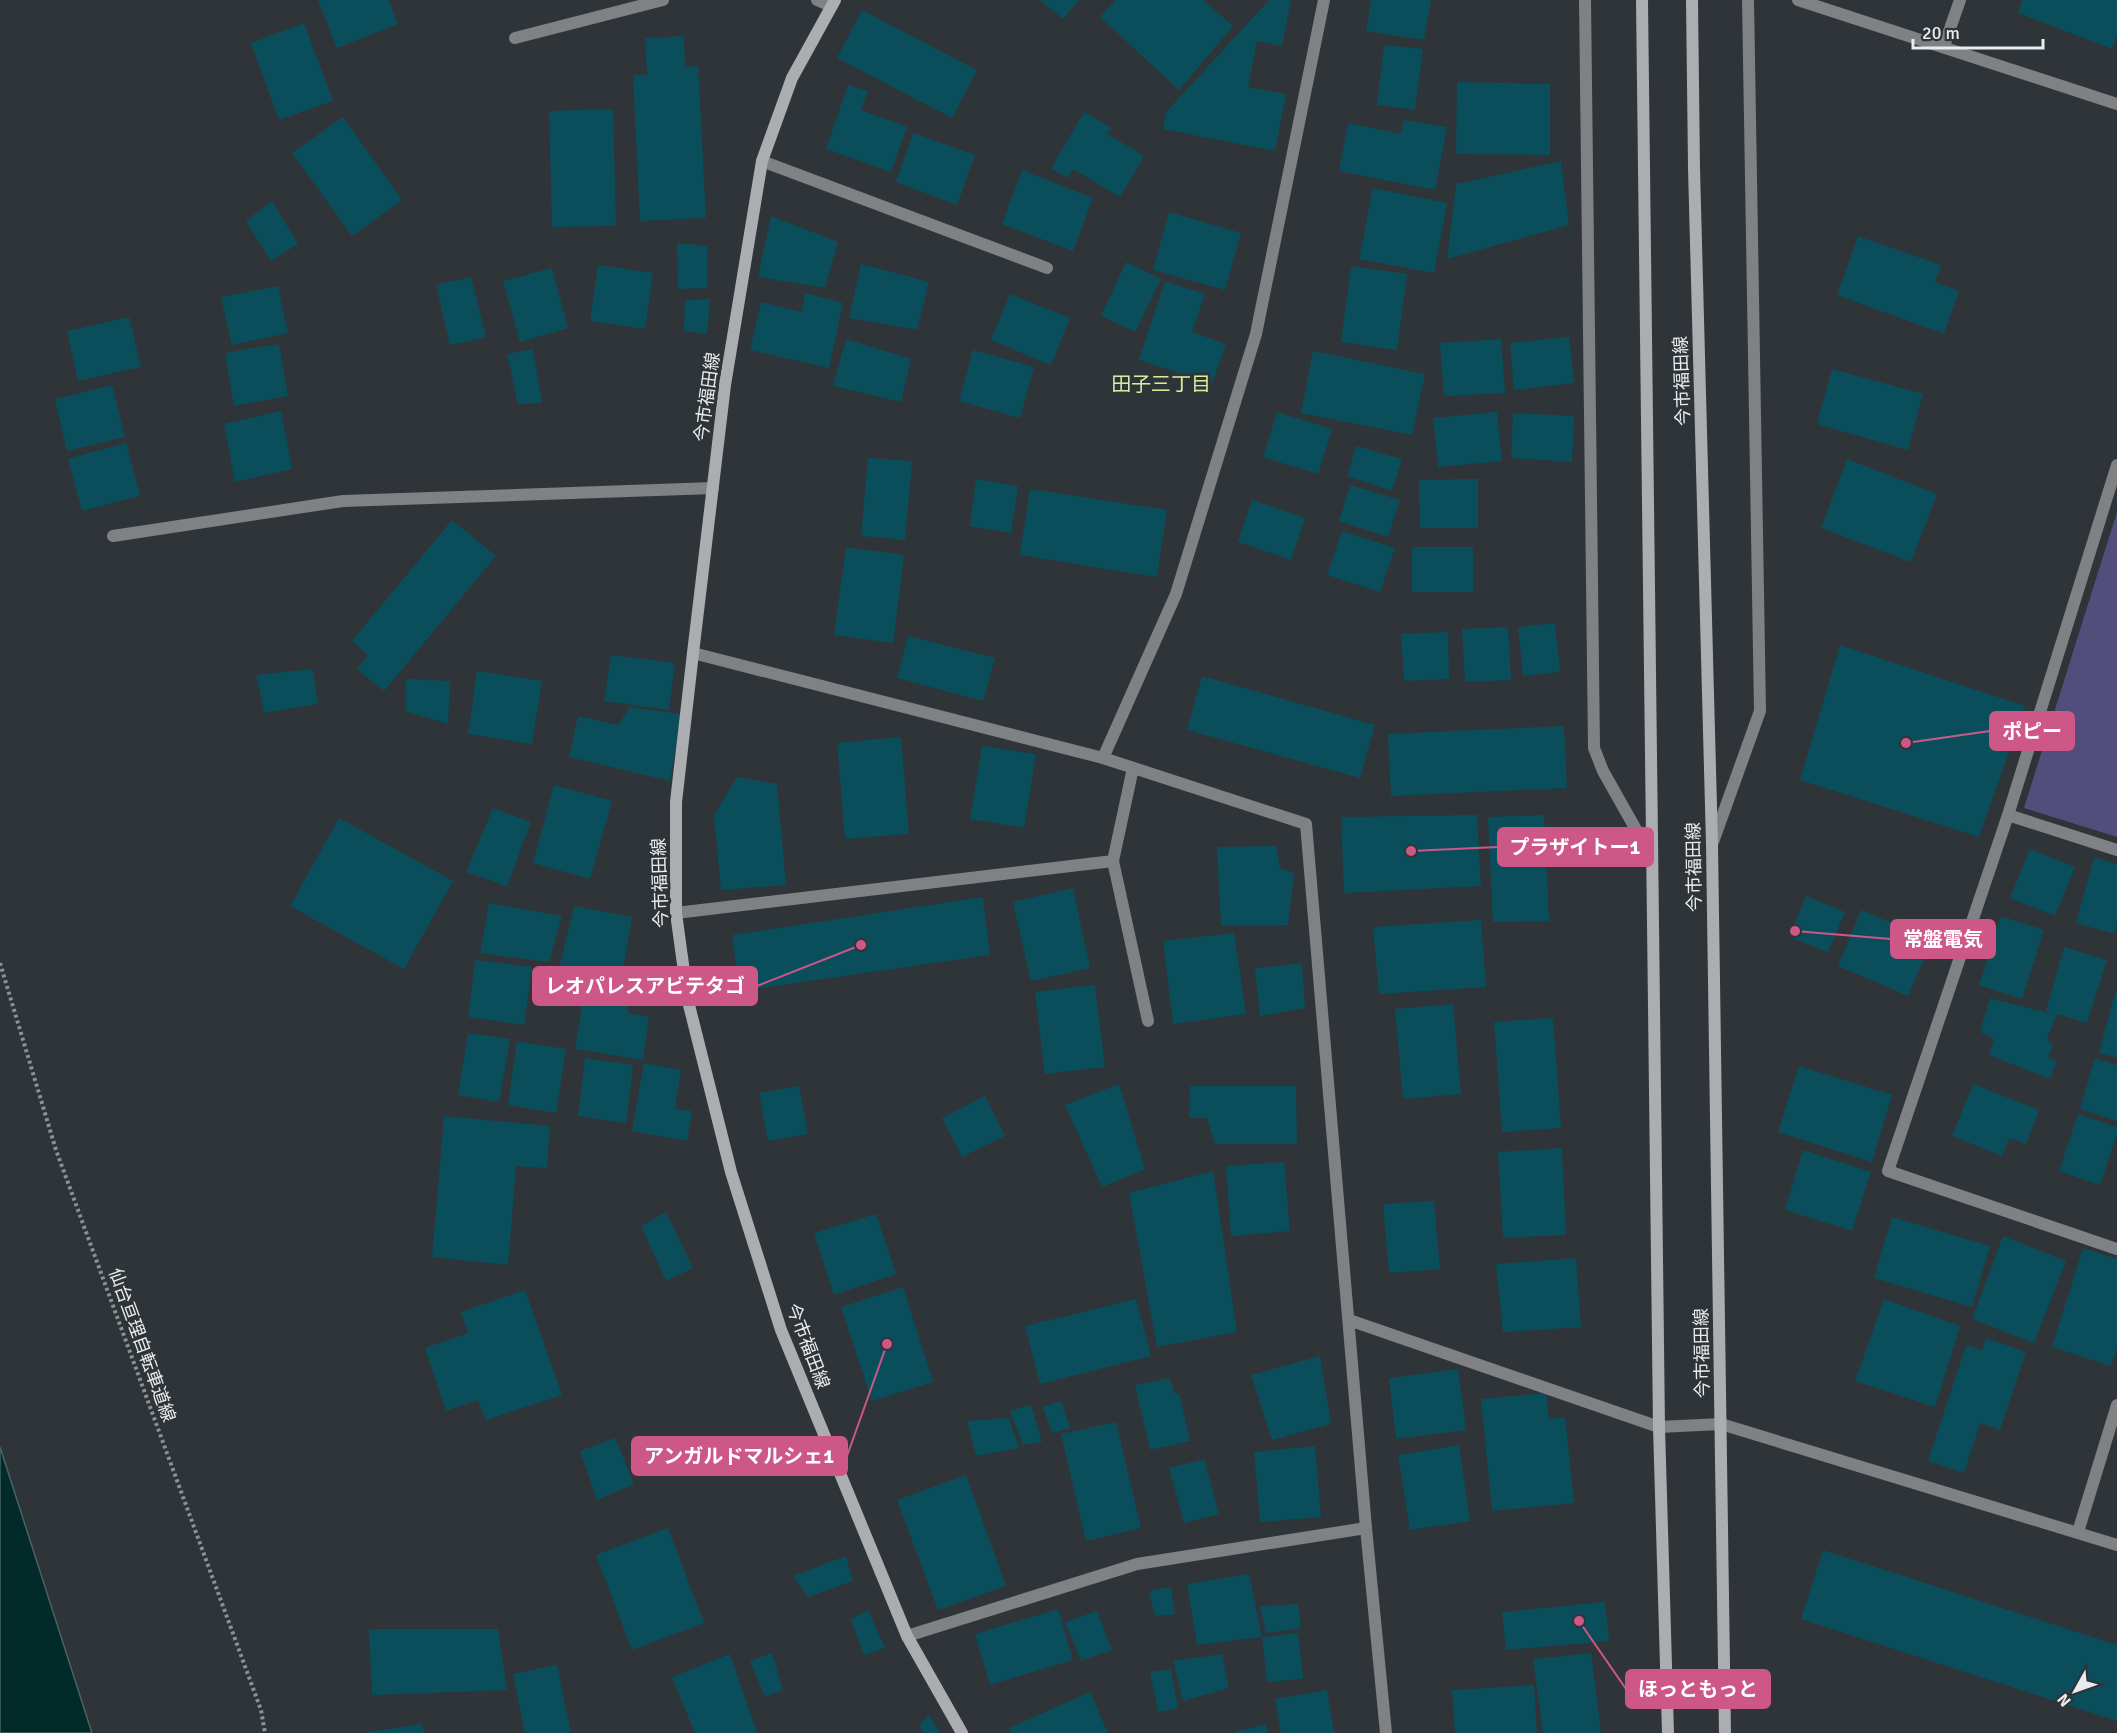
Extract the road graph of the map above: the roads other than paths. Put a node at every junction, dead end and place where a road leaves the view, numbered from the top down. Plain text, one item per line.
1 (663, 0) edge
2 (817, 0) edge
3 (1324, 0) edge
4 (1585, 0) edge
5 (1642, 0) edge
6 (1692, 0) edge
7 (1748, 0) edge
8 (1798, 0) edge
9 (1960, 0) edge
10 (833, 3) edge
11 (515, 38) dead end
12 (1944, 46) junction
13 (2117, 104) edge
14 (762, 161) junction
15 (1047, 268) dead end
16 (2117, 465) edge
17 (713, 488) junction
18 (113, 536) dead end
19 (693, 653) junction
20 (1103, 758) junction
21 (1133, 768) junction
22 (2008, 815) junction
23 (1712, 844) junction
24 (2117, 850) edge
25 (1652, 858) junction
26 (1113, 861) junction
27 (676, 912) junction
28 (1148, 1021) dead end
29 (2117, 1249) edge
30 (1349, 1320) junction
31 (2117, 1405) edge
32 (1721, 1424) junction
33 (1659, 1427) junction
34 (1366, 1528) junction
35 (2078, 1532) junction
36 (2117, 1545) edge
37 (907, 1636) junction
38 (962, 1733) edge
39 (1386, 1733) edge
40 (1668, 1733) edge
41 (1725, 1733) edge

1 - 11 street
2 - 10 street
3 - 20 street
4 - 25 street
5 - 25 main road, 今市福田線
6 - 23 main road, 今市福田線
7 - 23 street
8 - 12 street
9 - 12 street
10 - 14 main road, 今市福田線
12 - 13 street
14 - 15 street
14 - 17 main road, 今市福田線
16 - 22 street
17 - 18 street
17 - 19 main road, 今市福田線
19 - 20 street
19 - 27 main road, 今市福田線
20 - 21 street
21 - 26 street
21 - 30 street
22 - 24 street
22 - 29 street
23 - 32 main road, 今市福田線
25 - 33 main road, 今市福田線
26 - 27 street
26 - 28 street
27 - 37 main road, 今市福田線
30 - 33 street
30 - 34 street
31 - 35 street
32 - 33 street
32 - 35 street
32 - 41 main road, 今市福田線
33 - 40 main road, 今市福田線
34 - 37 street
34 - 39 street
35 - 36 street
37 - 38 main road, 今市福田線

